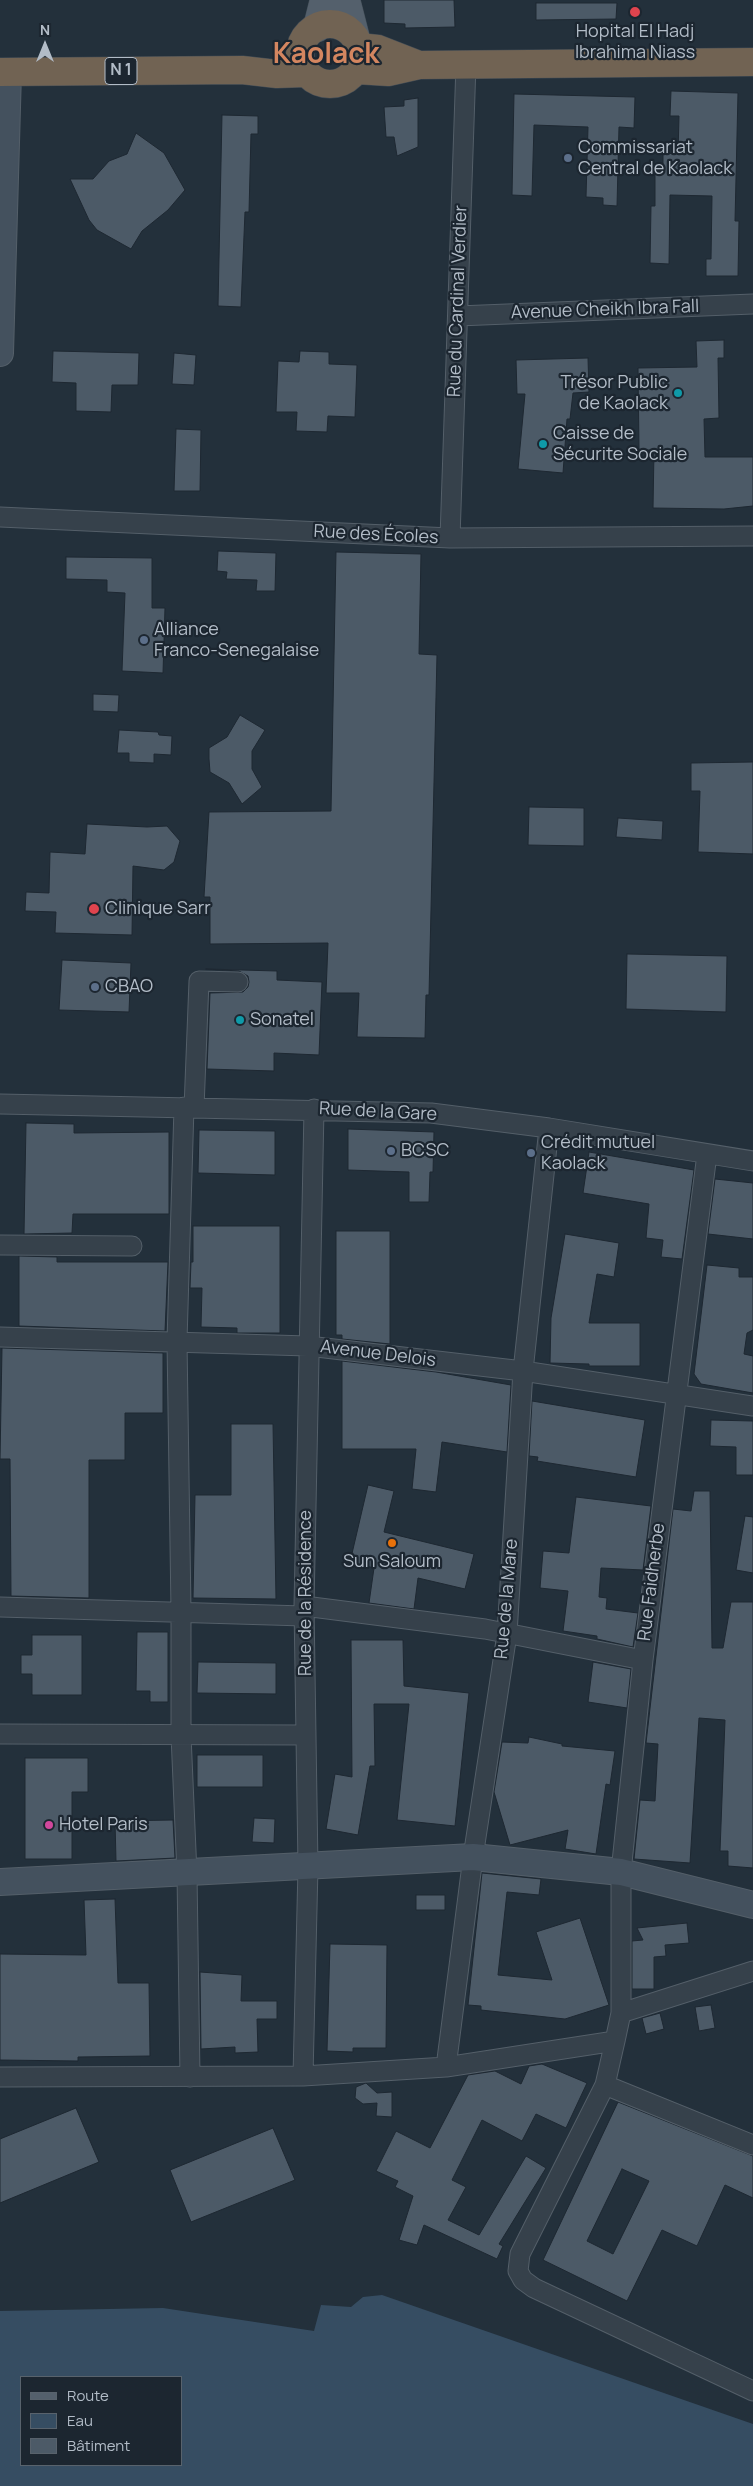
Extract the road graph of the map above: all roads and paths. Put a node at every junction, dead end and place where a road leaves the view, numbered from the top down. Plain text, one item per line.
1 (324, 0) edge
2 (346, 0) edge
3 (317, 28) junction
4 (357, 52) junction
5 (303, 61) junction
6 (753, 62) edge
7 (466, 64) junction
8 (4, 72) edge
9 (753, 304) edge
10 (458, 316) junction
11 (0, 354) edge
12 (0, 517) edge
13 (753, 536) edge
14 (450, 538) junction
15 (238, 982) dead end
16 (0, 1104) edge
17 (189, 1108) junction
18 (314, 1109) junction
19 (549, 1128) junction
20 (707, 1154) junction
21 (753, 1160) edge
22 (0, 1245) edge
23 (132, 1246) dead end
24 (0, 1337) edge
25 (177, 1341) junction
26 (308, 1346) junction
27 (523, 1371) junction
28 (676, 1394) junction
29 (753, 1406) edge
30 (0, 1607) edge
31 (182, 1611) junction
32 (304, 1611) junction
33 (506, 1634) junction
34 (643, 1660) junction
35 (0, 1734) edge
36 (181, 1735) junction
37 (306, 1735) junction
38 (473, 1857) junction
39 (308, 1867) junction
40 (622, 1872) junction
41 (187, 1874) junction
42 (0, 1882) edge
43 (753, 1905) edge
44 (753, 1971) edge
45 (622, 2013) junction
46 (615, 2040) junction
47 (446, 2068) junction
48 (303, 2076) junction
49 (0, 2077) edge
50 (190, 2077) junction
51 (605, 2085) junction
52 (753, 2145) edge
53 (753, 2391) edge

1 - 3 main road
2 - 4 main road
3 - 4 highway
3 - 5 highway
4 - 5 highway
4 - 7 highway
5 - 8 highway, N 1
6 - 7 highway
7 - 10 street, Rue du Cardinal Verdier
8 - 11 street
9 - 10 street, Avenue Cheikh Ibra Fall
10 - 14 street, Rue du Cardinal Verdier
12 - 14 street, Rue des Écoles
13 - 14 street, Rue des Écoles
15 - 17 street
16 - 17 street, Rue de la Gare
17 - 18 street, Rue de la Gare
17 - 25 street
18 - 19 street, Rue de la Gare
18 - 26 street, Rue de la Résidence
19 - 20 street, Rue de la Gare
19 - 27 street, Rue de la Mare
20 - 21 street, Rue de la Gare
20 - 28 street, Rue Faidherbe
22 - 23 street
24 - 25 street, Avenue Delois
25 - 26 street, Avenue Delois
25 - 31 street
26 - 27 street, Avenue Delois
26 - 32 street, Rue de la Résidence
27 - 28 street, Avenue Delois
27 - 33 street, Rue de la Mare
28 - 29 street, Avenue Delois
28 - 34 street, Rue Faidherbe
30 - 31 street
31 - 32 street
31 - 36 street
32 - 33 street
32 - 37 street, Rue de la Résidence
33 - 34 street
33 - 38 street, Rue de la Mare
34 - 40 street, Rue Faidherbe
35 - 36 street
36 - 37 street
36 - 41 street
37 - 39 street, Rue de la Résidence
38 - 39 street
38 - 40 street
38 - 47 street, Rue de la Mare
39 - 41 street
39 - 48 street, Rue de la Résidence
40 - 43 street
40 - 45 street, Rue Faidherbe
41 - 42 street
41 - 50 street
44 - 45 street
45 - 46 street, Rue Faidherbe
46 - 47 street
46 - 51 street, Rue Faidherbe
47 - 48 street
48 - 50 street
49 - 50 street
51 - 52 street
51 - 53 street, Rue Faidherbe

